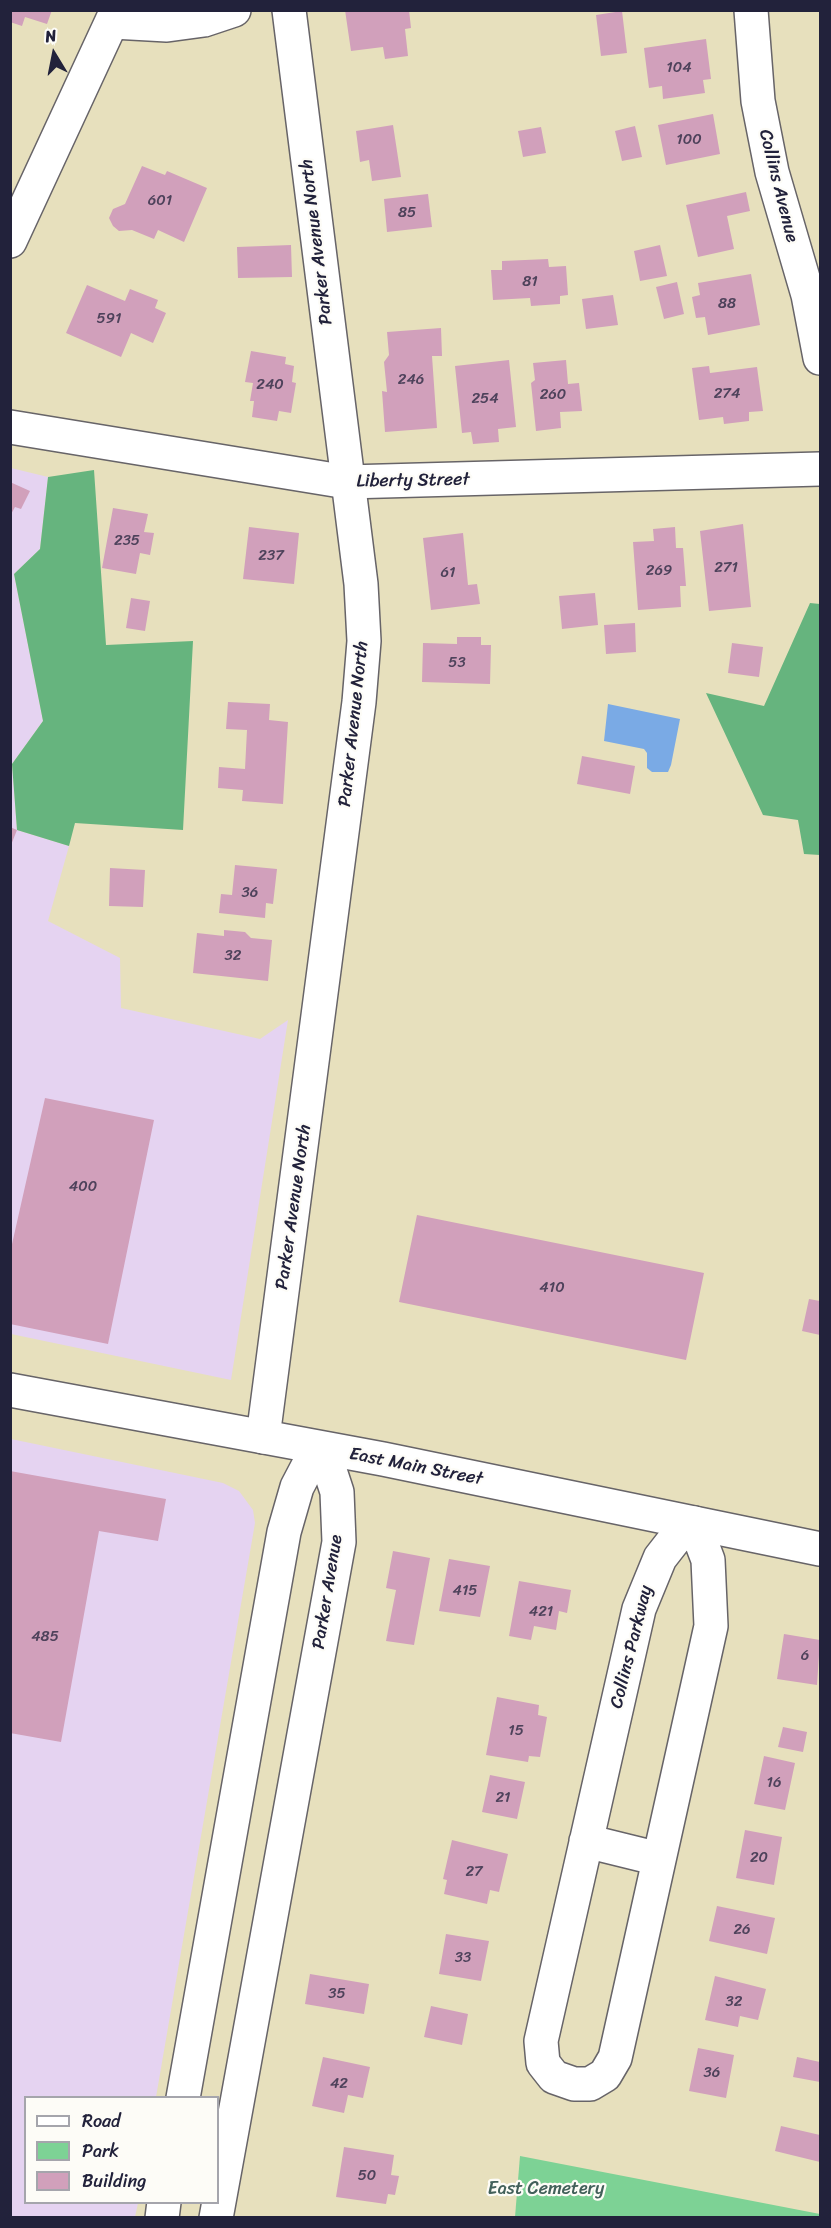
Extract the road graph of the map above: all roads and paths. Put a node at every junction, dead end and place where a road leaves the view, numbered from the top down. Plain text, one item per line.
1 (234, 10) edge
2 (289, 10) edge
3 (751, 10) edge
4 (115, 16) edge
5 (10, 241) edge
6 (820, 358) edge
7 (10, 427) edge
8 (820, 469) edge
9 (346, 482) junction
10 (10, 1390) edge
11 (263, 1437) junction
12 (323, 1449) junction
13 (694, 1523) junction
14 (820, 1549) edge
15 (586, 1841) junction
16 (659, 1859) junction
17 (183, 2096) edge
18 (219, 2201) edge

1 - 4 street
2 - 9 street, Parker Avenue North
3 - 6 street, Collins Avenue
4 - 5 street
7 - 9 street, Liberty Street
8 - 9 street, Liberty Street
9 - 11 street, Parker Avenue North
10 - 11 street, East Main Street
11 - 12 street, East Main Street
12 - 13 street, East Main Street
12 - 17 street
12 - 18 street, Parker Avenue
13 - 14 street, East Main Street
13 - 15 street, Collins Parkway
13 - 16 street, Collins Parkway
15 - 16 street
15 - 16 street, Collins Parkway

